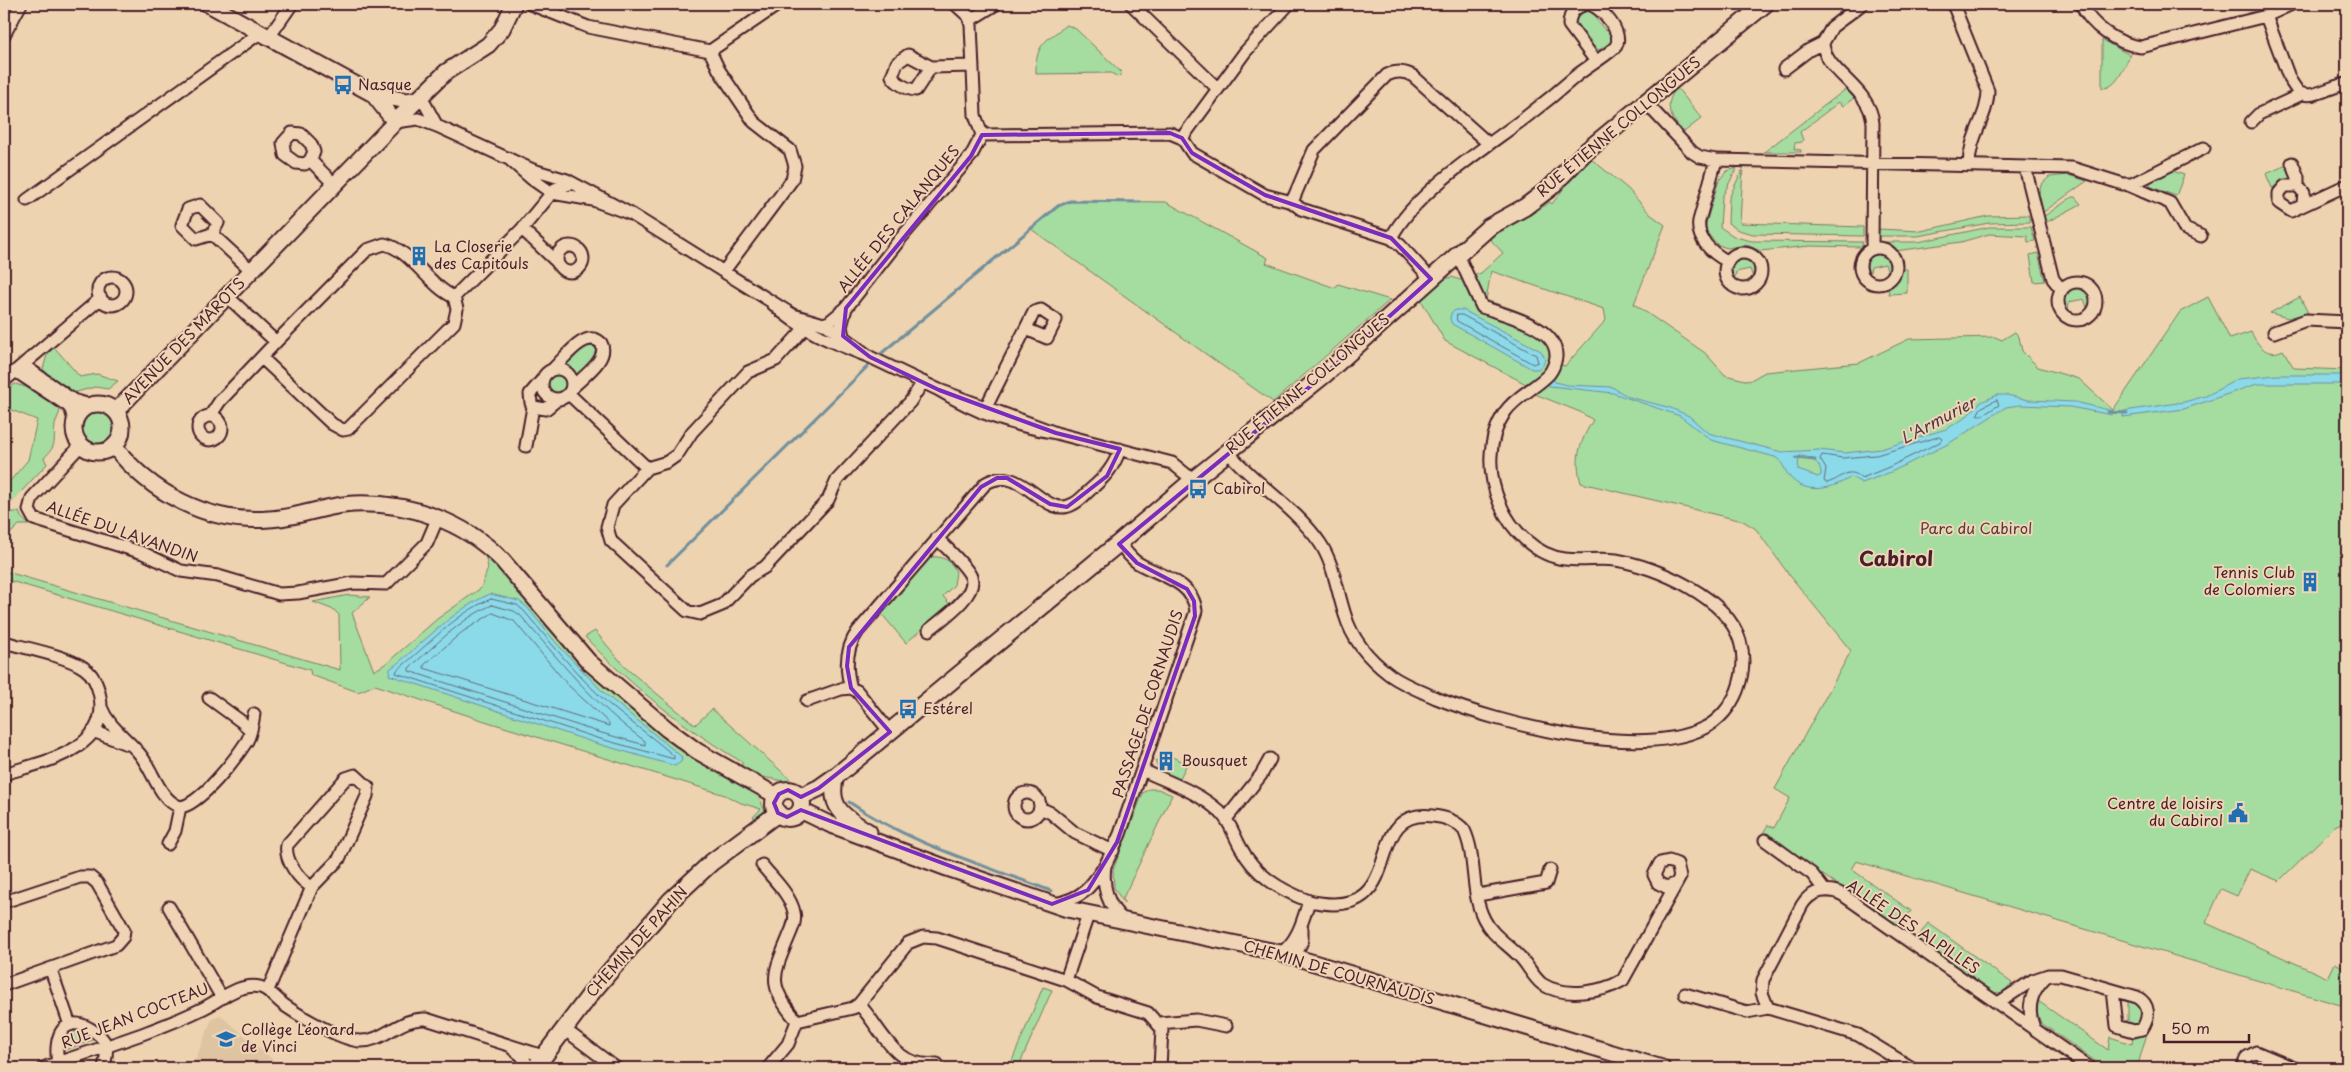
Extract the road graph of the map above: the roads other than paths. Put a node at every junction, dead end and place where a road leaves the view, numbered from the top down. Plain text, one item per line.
1 (21, 4) edge
2 (208, 4) edge
3 (292, 4) edge
4 (514, 4) edge
5 (530, 4) edge
6 (779, 4) edge
7 (955, 4) edge
8 (996, 4) edge
9 (1132, 4) edge
10 (1290, 4) edge
11 (1587, 4) edge
12 (1862, 4) edge
13 (1952, 4) edge
14 (2081, 4) edge
15 (2292, 4) edge
16 (1757, 6) edge
17 (2266, 16) junction
18 (970, 20) junction
19 (265, 35) junction
20 (4, 36) edge
21 (1823, 43) junction
22 (710, 50) junction
23 (1595, 60) junction
24 (973, 66) junction
25 (930, 67) dead end
26 (1784, 69) dead end
27 (2347, 84) edge
28 (1218, 88) junction
29 (373, 94) junction
30 (2302, 94) junction
31 (390, 99) junction
32 (420, 99) junction
33 (1646, 103) junction
34 (398, 119) junction
35 (2251, 122) dead end
36 (437, 126) junction
37 (982, 135) junction
38 (1182, 138) junction
39 (1489, 144) junction
40 (2204, 148) dead end
41 (508, 158) junction
42 (310, 160) dead end
43 (1716, 160) junction
44 (1873, 163) junction
45 (2292, 163) dead end
46 (1969, 166) junction
47 (2025, 167) junction
48 (544, 174) junction
49 (2128, 184) junction
50 (335, 185) junction
51 (575, 185) junction
52 (2347, 185) edge
53 (2298, 186) junction
54 (552, 193) junction
55 (570, 197) junction
56 (27, 200) dead end
57 (1292, 202) junction
58 (2303, 203) junction
59 (631, 214) junction
60 (522, 229) junction
61 (212, 234) dead end
62 (2201, 236) dead end
63 (1391, 238) junction
64 (1872, 248) dead end
65 (1458, 255) junction
66 (557, 262) dead end
67 (1727, 262) dead end
68 (252, 271) junction
69 (724, 271) junction
70 (1431, 279) junction
71 (2062, 290) dead end
72 (227, 296) junction
73 (100, 298) dead end
74 (454, 298) junction
75 (846, 308) junction
76 (2347, 322) edge
77 (823, 324) junction
78 (808, 325) junction
79 (1026, 329) dead end
80 (2274, 332) dead end
81 (840, 333) junction
82 (821, 336) junction
83 (276, 342) junction
84 (262, 358) junction
85 (874, 360) junction
86 (19, 368) junction
87 (554, 369) junction
88 (542, 380) junction
89 (4, 381) edge
90 (922, 382) junction
91 (570, 391) junction
92 (558, 398) junction
93 (90, 405) junction
94 (533, 407) junction
95 (984, 410) junction
96 (116, 411) junction
97 (210, 416) dead end
98 (74, 424) junction
99 (82, 445) junction
100 (114, 446) junction
101 (526, 446) dead end
102 (1120, 449) junction
103 (1229, 453) junction
104 (647, 468) junction
105 (1192, 480) junction
106 (438, 517) junction
107 (937, 538) junction
108 (1119, 543) junction
109 (929, 630) dead end
110 (4, 642) edge
111 (852, 688) junction
112 (209, 698) dead end
113 (807, 701) dead end
114 (101, 707) junction
115 (254, 714) dead end
116 (249, 730) junction
117 (93, 731) junction
118 (890, 732) junction
119 (131, 745) junction
120 (1270, 759) dead end
121 (1142, 770) junction
122 (4, 774) edge
123 (836, 776) junction
124 (777, 796) junction
125 (800, 803) junction
126 (180, 807) junction
127 (1040, 808) dead end
128 (778, 814) junction
129 (1226, 819) junction
130 (1765, 840) dead end
131 (168, 844) dead end
132 (900, 850) junction
133 (1113, 851) junction
134 (762, 865) dead end
135 (1105, 866) junction
136 (1550, 870) dead end
137 (1675, 884) dead end
138 (312, 887) junction
139 (1088, 890) junction
140 (1825, 891) junction
141 (1106, 893) junction
142 (1478, 895) junction
143 (1308, 901) junction
144 (4, 902) edge
145 (1052, 904) junction
146 (169, 907) dead end
147 (1084, 914) junction
148 (1126, 922) junction
149 (1288, 955) junction
150 (51, 970) junction
151 (2048, 975) junction
152 (1066, 980) junction
153 (4, 985) edge
154 (268, 990) junction
155 (2113, 990) dead end
156 (1685, 994) dead end
157 (222, 998) junction
158 (1998, 1003) junction
159 (859, 1004) junction
160 (1768, 1008) junction
161 (797, 1021) junction
162 (1159, 1022) junction
163 (70, 1024) junction
164 (1226, 1026) dead end
165 (2034, 1028) junction
166 (564, 1029) junction
167 (106, 1045) junction
168 (512, 1048) junction
169 (539, 1062) edge
170 (936, 1064) dead end
171 (2276, 1065) edge
172 (59, 1066) edge
173 (43, 1068) edge
174 (104, 1068) edge
175 (529, 1068) edge
176 (616, 1068) edge
177 (768, 1068) edge
178 (1160, 1068) edge
179 (1662, 1068) edge
180 (1912, 1068) edge
181 (2090, 1068) edge
182 (2242, 1068) edge
183 (2294, 1068) edge

1 - 20 street
2 - 19 street
3 - 19 street
4 - 32 street, AVENUE DES MAROTS
5 - 22 street
6 - 22 street
7 - 18 street
8 - 18 street
9 - 28 street
10 - 28 street
11 - 23 street
11 - 23 street
12 - 21 street
13 - 46 street
14 - 17 street
15 - 17 street
16 - 33 main road, RUE ÉTIENNE COLLONGUES
17 - 30 street
18 - 24 street
19 - 29 street
19 - 56 street
21 - 26 street
21 - 44 street
22 - 69 street
23 - 39 street
24 - 25 street
24 - 37 street
27 - 30 street
28 - 38 street
29 - 31 street
29 - 34 street
30 - 35 street
31 - 32 street
31 - 34 street
32 - 34 street, AVENUE DES MAROTS
32 - 36 street
33 - 43 street
33 - 65 main road, RUE ÉTIENNE COLLONGUES
34 - 36 street
34 - 50 street, AVENUE DES MAROTS
36 - 41 street
37 - 38 street
37 - 75 street, ALLÉE DES CALANQUES
38 - 57 street
39 - 57 street
39 - 63 street
40 - 49 street
41 - 48 street
41 - 54 street
42 - 50 street
43 - 44 street
43 - 67 street
44 - 46 street
44 - 64 street
45 - 53 street
46 - 47 street
47 - 49 street
47 - 71 street
48 - 51 street
48 - 54 street
49 - 62 street
50 - 68 street, AVENUE DES MAROTS
51 - 54 street
51 - 55 street
51 - 59 street
52 - 58 street
53 - 58 street
53 - 58 street
54 - 55 street
54 - 60 street
55 - 59 street
57 - 63 street
59 - 69 street
60 - 66 street
60 - 74 street
61 - 68 street, AVENUE DES MAROTS
63 - 70 street
65 - 70 main road, RUE ÉTIENNE COLLONGUES
65 - 103 street
68 - 72 street, AVENUE DES MAROTS
69 - 78 street
70 - 103 main road, RUE ÉTIENNE COLLONGUES
72 - 83 street
72 - 96 street, AVENUE DES MAROTS
73 - 86 street
74 - 83 street
74 - 84 street
75 - 77 street, ALLÉE DES CALANQUES
75 - 81 street, ALLÉE DES CALANQUES
76 - 80 street
77 - 78 street
77 - 81 street
78 - 82 street
78 - 104 street
79 - 95 street
81 - 82 street
81 - 85 street
82 - 85 street
83 - 84 street
84 - 97 street
85 - 90 street
86 - 89 street
86 - 93 street
86 - 98 street
87 - 88 street
87 - 91 street
87 - 91 street
88 - 92 street
88 - 94 street
90 - 95 street
90 - 104 street
91 - 92 street
91 - 104 street
92 - 94 street
93 - 96 street
93 - 98 street
94 - 101 street
95 - 102 street
96 - 100 street
98 - 99 street
99 - 100 street
99 - 106 street, ALLÉE DU LAVANDIN
100 - 106 street
102 - 105 street
102 - 107 street
103 - 105 main road, RUE ÉTIENNE COLLONGUES
105 - 108 main road, RUE ÉTIENNE COLLONGUES
106 - 124 street
107 - 109 street
107 - 111 street
108 - 118 main road, RUE ÉTIENNE COLLONGUES
108 - 121 street, PASSAGE DE CORNAUDIS
110 - 114 street
111 - 113 street
111 - 118 street
112 - 116 street
114 - 117 street
114 - 119 street
115 - 116 street
116 - 126 street
117 - 119 street
117 - 122 street
118 - 123 main road, RUE ÉTIENNE COLLONGUES
119 - 126 street
120 - 129 street
121 - 129 street
121 - 133 street, PASSAGE DE CORNAUDIS
123 - 125 main road, RUE ÉTIENNE COLLONGUES
123 - 132 street, CHEMIN DE COURNAUDIS
124 - 125 main road
124 - 128 main road
125 - 128 main road
125 - 132 street, CHEMIN DE COURNAUDIS
126 - 131 street
127 - 133 street
128 - 166 main road, CHEMIN DE PAHIN
129 - 143 street
130 - 140 street, ALLÉE DES ALPILLES
132 - 145 street, CHEMIN DE COURNAUDIS
133 - 135 street, PASSAGE DE CORNAUDIS
134 - 161 street
135 - 139 street, PASSAGE DE CORNAUDIS
135 - 141 street, PASSAGE DE CORNAUDIS
136 - 142 street
137 - 142 street
138 - 138 street
138 - 154 street
139 - 141 street
139 - 145 street, PASSAGE DE CORNAUDIS
139 - 147 street, PASSAGE DE CORNAUDIS
140 - 158 street, ALLÉE DES ALPILLES
140 - 160 street
141 - 148 street, PASSAGE DE CORNAUDIS
142 - 143 street
143 - 149 street
144 - 150 street
145 - 147 street, CHEMIN DE COURNAUDIS
146 - 157 street
147 - 148 street, CHEMIN DE COURNAUDIS
147 - 152 street, PASSAGE DE CORNAUDIS
148 - 149 street, CHEMIN DE COURNAUDIS
149 - 179 street, CHEMIN DE COURNAUDIS
150 - 153 street
150 - 163 street
151 - 155 street
151 - 158 street
151 - 165 street
152 - 159 street
152 - 162 street
154 - 157 street, RUE JEAN COCTEAU
154 - 168 street
156 - 160 street
157 - 167 street, RUE JEAN COCTEAU
158 - 165 street, ALLÉE DES ALPILLES
159 - 161 street
159 - 170 street
160 - 180 street
161 - 177 street
162 - 164 street
162 - 178 street
163 - 167 street
163 - 172 street
165 - 181 street, ALLÉE DES ALPILLES
166 - 169 main road, CHEMIN DE PAHIN
166 - 176 street
167 - 172 street, RUE JEAN COCTEAU
167 - 174 street
168 - 169 street
168 - 175 street
171 - 182 street
171 - 183 street
172 - 173 street, RUE JEAN COCTEAU

